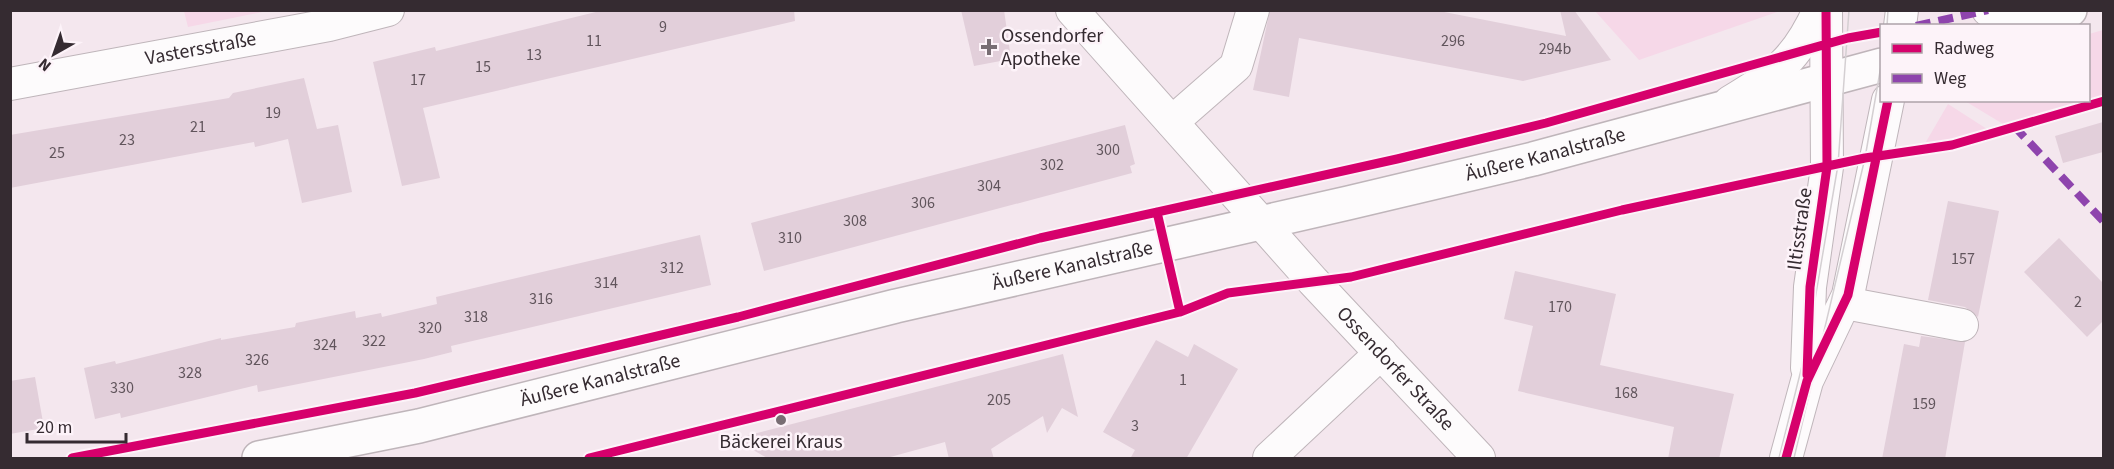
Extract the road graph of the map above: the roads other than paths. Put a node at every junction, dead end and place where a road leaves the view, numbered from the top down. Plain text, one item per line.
1 (388, 10) edge
2 (1072, 10) edge
3 (1253, 10) edge
4 (1819, 10) edge
5 (1826, 10) edge
6 (1988, 10) edge
7 (2045, 18) edge
8 (1880, 65) edge
9 (1826, 81) junction
10 (10, 84) edge
11 (1888, 102) edge
12 (1713, 112) junction
13 (1172, 122) junction
14 (1260, 222) junction
15 (1845, 303) junction
16 (1962, 325) dead end
17 (1381, 353) junction
18 (1807, 381) junction
19 (260, 459) edge
20 (1269, 459) edge
21 (1479, 459) edge
22 (1786, 459) edge

1 - 10 street, Vastersstraße
2 - 13 street, Ossendorfer Straße
3 - 13 street
4 - 12 street
5 - 9 street, Iltisstraße
6 - 7 street
8 - 9 main road, Äußere Kanalstraße
9 - 12 main road, Äußere Kanalstraße
9 - 18 street, Iltisstraße
11 - 15 street, Iltisstraße
12 - 14 main road, Äußere Kanalstraße
13 - 14 street, Ossendorfer Straße
14 - 17 street, Ossendorfer Straße
14 - 19 main road, Äußere Kanalstraße
15 - 16 street
15 - 18 street, Iltisstraße
17 - 20 street
17 - 21 street, Ossendorfer Straße
18 - 22 street, Iltisstraße

